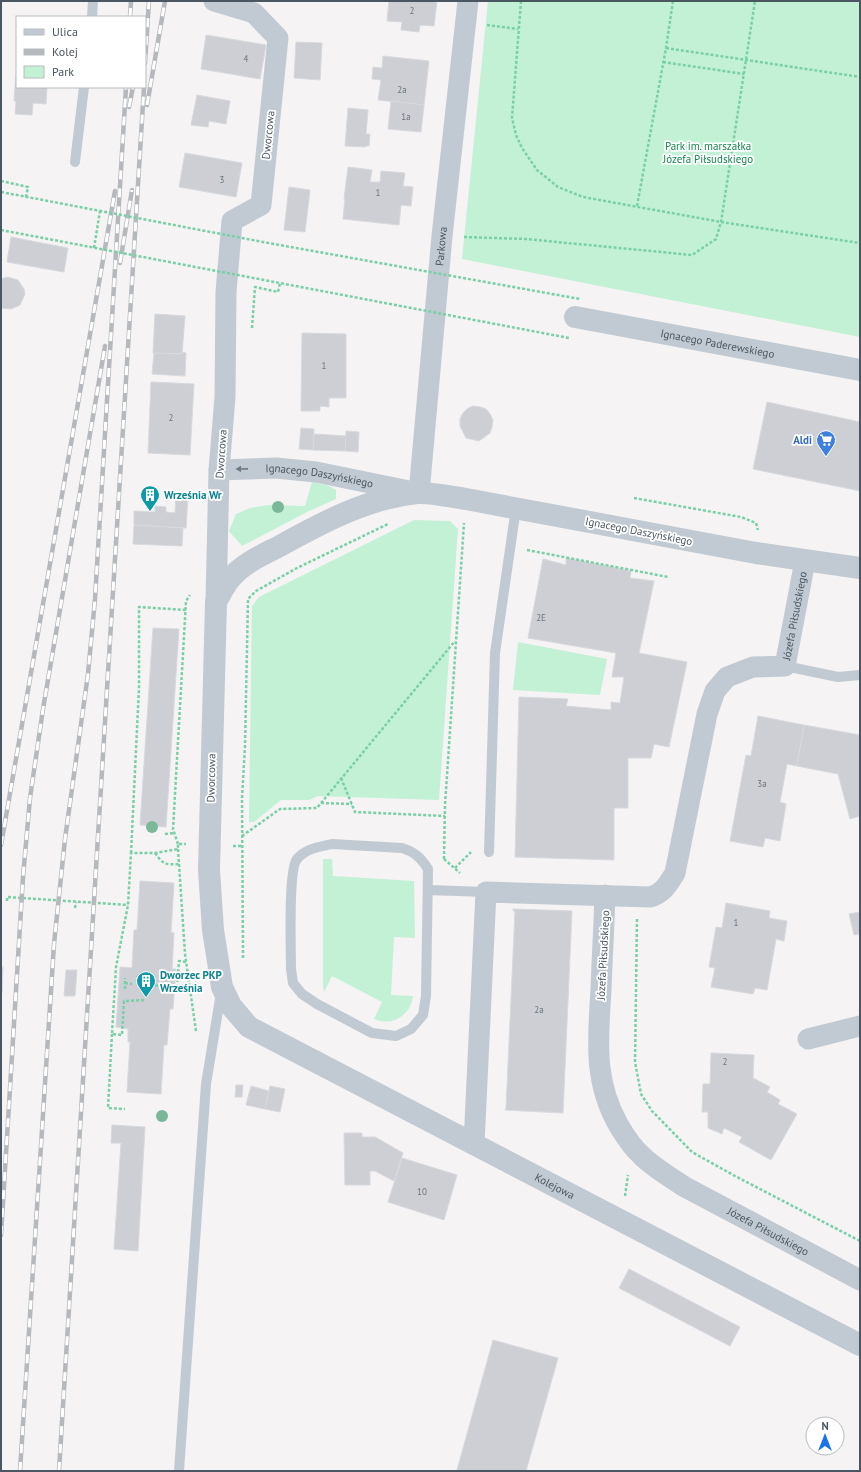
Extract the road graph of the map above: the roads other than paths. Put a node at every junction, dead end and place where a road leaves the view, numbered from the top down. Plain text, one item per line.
1 (93, 1) edge
2 (214, 1) edge
3 (468, 1) edge
4 (92, 16) edge
5 (84, 88) edge
6 (75, 162) dead end
7 (577, 308) road end
8 (860, 370) edge
9 (219, 470) junction
10 (418, 493) junction
11 (516, 508) junction
12 (805, 561) junction
13 (860, 568) edge
14 (216, 602) junction
15 (785, 666) junction
16 (860, 675) edge
17 (489, 852) dead end
18 (428, 890) junction
19 (486, 892) junction
20 (606, 895) junction
21 (222, 987) junction
22 (860, 1026) edge
23 (249, 1027) joint
24 (808, 1039) dead end
25 (474, 1144) junction
26 (860, 1280) edge
27 (860, 1344) edge
28 (179, 1471) edge

1 - 4 lane
2 - 9 street, Dworcowa
3 - 10 street, Parkowa
5 - 6 lane
7 - 8 street, Ignacego Paderewskiego
10 -> 9 street, Ignacego Daszyńskiego
9 - 14 street, Dworcowa
10 - 11 street, Ignacego Daszyńskiego
10 - 14 street, Ignacego Daszyńskiego
11 - 12 street, Ignacego Daszyńskiego
11 - 17 lane
12 - 13 street, Ignacego Daszyńskiego
12 - 15 street, Józefa Piłsudskiego
14 - 21 street, Dworcowa
15 - 16 lane
15 - 20 street, Józefa Piłsudskiego
18 - 18 lane
18 - 19 lane
19 - 20 street
19 - 25 street
20 - 26 street, Józefa Piłsudskiego
21 - 23 street, Dworcowa
21 - 28 lane
22 - 24 street
23 - 25 street, Kolejowa
25 - 27 street, Kolejowa

